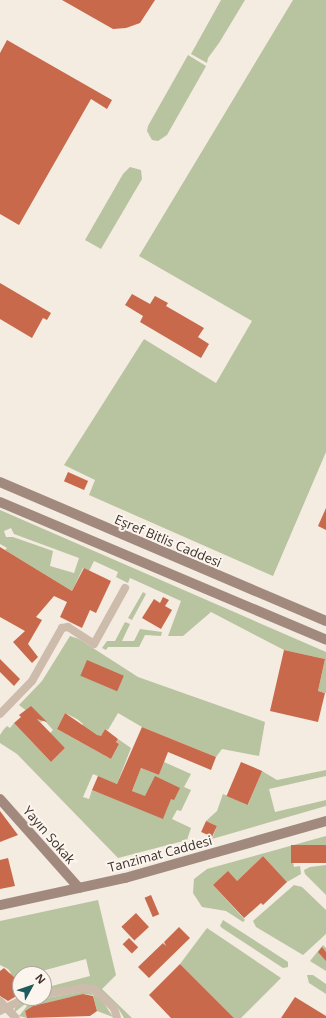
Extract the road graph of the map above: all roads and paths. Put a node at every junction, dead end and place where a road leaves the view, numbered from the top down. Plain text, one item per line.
1 (0, 482) edge
2 (0, 502) edge
3 (124, 588) dead end
4 (326, 622) edge
5 (326, 640) edge
6 (0, 714) edge
7 (1, 802) edge
8 (326, 821) edge
9 (79, 888) junction
10 (0, 906) edge
11 (52, 993) edge
12 (12, 1003) edge
13 (2, 1006) edge
14 (16, 1018) edge
15 (117, 1018) edge

1 - 4 main road, Eşref Bitlis Caddesi
2 - 5 main road
3 - 6 street
7 - 9 main road, Yayın Sokak
8 - 9 main road, Tanzimat Caddesi
9 - 10 main road, Tanzimat Caddesi
11 - 15 street
12 - 13 street
13 - 14 street

